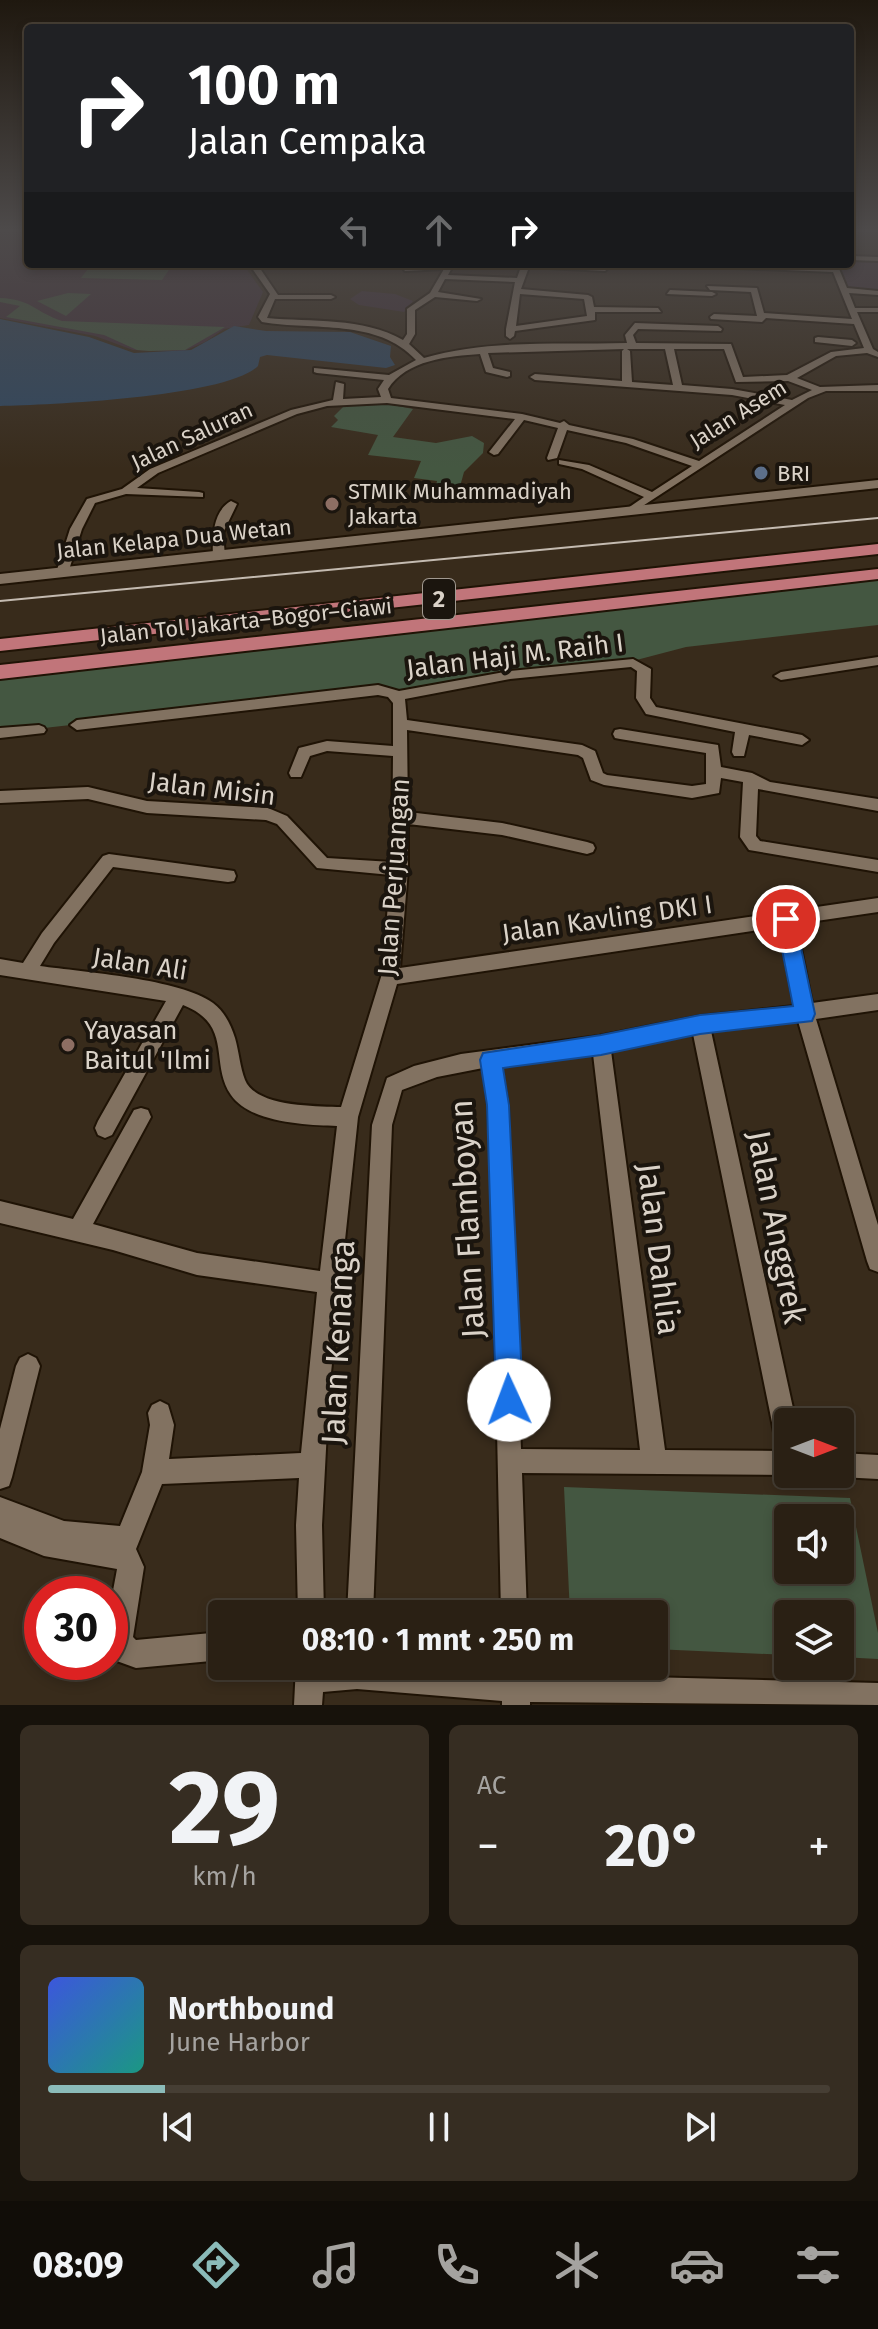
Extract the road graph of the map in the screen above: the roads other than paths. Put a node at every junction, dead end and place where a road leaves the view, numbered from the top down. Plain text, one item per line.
1 (591, 309) edge
2 (268, 310) edge
3 (411, 310) edge
4 (513, 310) edge
5 (629, 310) edge
6 (658, 310) dead end
7 (713, 310) edge
8 (759, 310) edge
9 (854, 310) joint
10 (878, 310) edge
11 (761, 315) junction
12 (714, 317) junction
13 (858, 322) junction
14 (510, 329) junction
15 (718, 329) junction
16 (862, 332) junction
17 (878, 333) edge
18 (818, 340) dead end
19 (406, 342) junction
20 (516, 348) junction
21 (629, 348) junction
22 (669, 348) dead end
23 (721, 348) junction
24 (871, 350) edge
25 (484, 353) junction
26 (422, 361) junction
27 (317, 370) dead end
28 (507, 374) dead end
29 (535, 377) dead end
30 (390, 378) junction
31 (789, 378) junction
32 (339, 384) dead end
33 (627, 385) junction
34 (678, 388) junction
35 (878, 388) edge
36 (818, 389) junction
37 (732, 392) junction
38 (387, 400) junction
39 (338, 403) junction
40 (791, 403) junction
41 (522, 417) junction
42 (564, 424) junction
43 (494, 452) dead end
44 (697, 464) junction
45 (878, 484) edge
46 (126, 491) junction
47 (199, 495) dead end
48 (651, 496) junction
49 (231, 504) dead end
50 (632, 510) junction
51 (878, 549) edge
52 (219, 556) junction
53 (62, 573) junction
54 (878, 574) edge
55 (0, 579) edge
56 (0, 645) edge
57 (878, 661) edge
58 (0, 675) edge
59 (781, 676) dead end
60 (396, 696) junction
61 (400, 724) junction
62 (77, 725) dead end
63 (39, 730) dead end
64 (742, 730) junction
65 (0, 733) edge
66 (620, 734) dead end
67 (802, 740) dead end
68 (401, 752) junction
69 (739, 752) dead end
70 (713, 771) junction
71 (296, 773) dead end
72 (751, 779) junction
73 (0, 797) edge
74 (878, 805) edge
75 (401, 817) junction
76 (587, 848) dead end
77 (878, 866) edge
78 (400, 869) junction
79 (228, 876) dead end
80 (878, 905) edge
81 (786, 919) junction
82 (0, 967) edge
83 (27, 972) junction
84 (390, 977) junction
85 (179, 995) junction
86 (878, 1002) edge
87 (805, 1014) junction
88 (700, 1024) junction
89 (601, 1045) junction
90 (491, 1060) junction
91 (141, 1117) dead end
92 (348, 1117) junction
93 (105, 1128) dead end
94 (0, 1212) edge
95 (77, 1232) junction
96 (878, 1261) edge
97 (329, 1283) junction
98 (28, 1366) dead end
99 (781, 1408) edge
100 (160, 1413) dead end
101 (512, 1461) junction
102 (654, 1461) junction
103 (774, 1463) edge
104 (312, 1465) junction
105 (854, 1466) edge
106 (878, 1467) edge
107 (154, 1472) junction
108 (0, 1477) edge
109 (1, 1523) edge
110 (311, 1600) edge
111 (361, 1600) edge
112 (514, 1600) edge
113 (208, 1647) edge
114 (456, 1680) edge
115 (516, 1686) edge
116 (878, 1697) edge

1 - 14 street
2 - 19 street
3 - 19 street
4 - 14 street
5 - 6 street
7 - 12 street
8 - 11 street
9 - 10 street
9 - 13 street
11 - 12 street
11 - 13 street
12 - 15 street
13 - 16 street
14 - 20 street
15 - 21 street
15 - 23 street
16 - 17 street
16 - 24 street
18 - 24 street
19 - 26 street
20 - 21 street
20 - 25 street
21 - 23 street
21 - 33 street
22 - 34 street
23 - 31 street
23 - 37 street
24 - 31 street
25 - 26 street
25 - 28 street
26 - 30 street
27 - 30 street
29 - 33 street
30 - 38 street
31 - 36 street
32 - 39 street
33 - 34 street
34 - 37 street
35 - 36 street, Jalan Asem
36 - 40 street, Jalan Asem
37 - 40 street
38 - 39 street, Jalan Saluran
38 - 41 street, Jalan Saluran
39 - 46 street, Jalan Saluran
40 - 44 street, Jalan Asem
41 - 42 street, Jalan Saluran
41 - 43 street
42 - 44 street, Jalan Saluran
42 - 48 street
44 - 48 street, Jalan Asem
45 - 50 street, Jalan Kelapa Dua Wetan
46 - 47 street
46 - 53 street, Jalan Saluran
48 - 50 street, Jalan Asem
49 - 52 street
50 - 52 street, Jalan Kelapa Dua Wetan
51 - 56 highway, Jalan Tol Jakarta–Bogor–Ciawi / 2
52 - 53 street, Jalan Kelapa Dua Wetan
53 - 55 street, Jalan Kelapa Dua Wetan
54 - 58 highway, Jalan Tol Jakarta–Bogor–Ciawi / 2
57 - 59 street
60 - 61 street, Jalan Perjuangan
60 - 62 street
60 - 64 street, Jalan Haji M. Raih I
61 - 68 street, Jalan Perjuangan
61 - 70 street
63 - 65 street
64 - 67 street, Jalan Haji M. Raih I
64 - 69 street
66 - 70 street
68 - 71 street
68 - 75 street, Jalan Perjuangan
70 - 72 street
72 - 74 street
72 - 77 street
73 - 78 street, Jalan Misin
75 - 76 street
75 - 78 street, Jalan Perjuangan
78 - 84 street, Jalan Perjuangan
79 - 83 street
80 - 81 street, Jalan Kavling DKI I
81 - 84 street, Jalan Kavling DKI I
81 - 87 street
82 - 83 street, Jalan Ali
83 - 85 street, Jalan Ali
84 - 92 street, Jalan Perjuangan
85 - 92 street, Jalan Ali
85 - 93 street
86 - 87 street
87 - 88 street
87 - 96 street
88 - 89 street
88 - 99 street, Jalan Anggrek
89 - 90 street
89 - 102 street, Jalan Dahlia
90 - 101 street, Jalan Flamboyan
90 - 111 street, Jalan Kenanga
91 - 95 street
92 - 97 street, Jalan Perjuangan
94 - 95 street
95 - 97 street
97 - 104 street, Jalan Perjuangan
98 - 108 street
100 - 107 street
101 - 102 street
101 - 112 street, Jalan Flamboyan
102 - 103 street
104 - 107 street
104 - 110 street, Jalan Perjuangan
105 - 106 street
107 - 109 street
109 - 113 street
114 - 115 street
115 - 116 street

